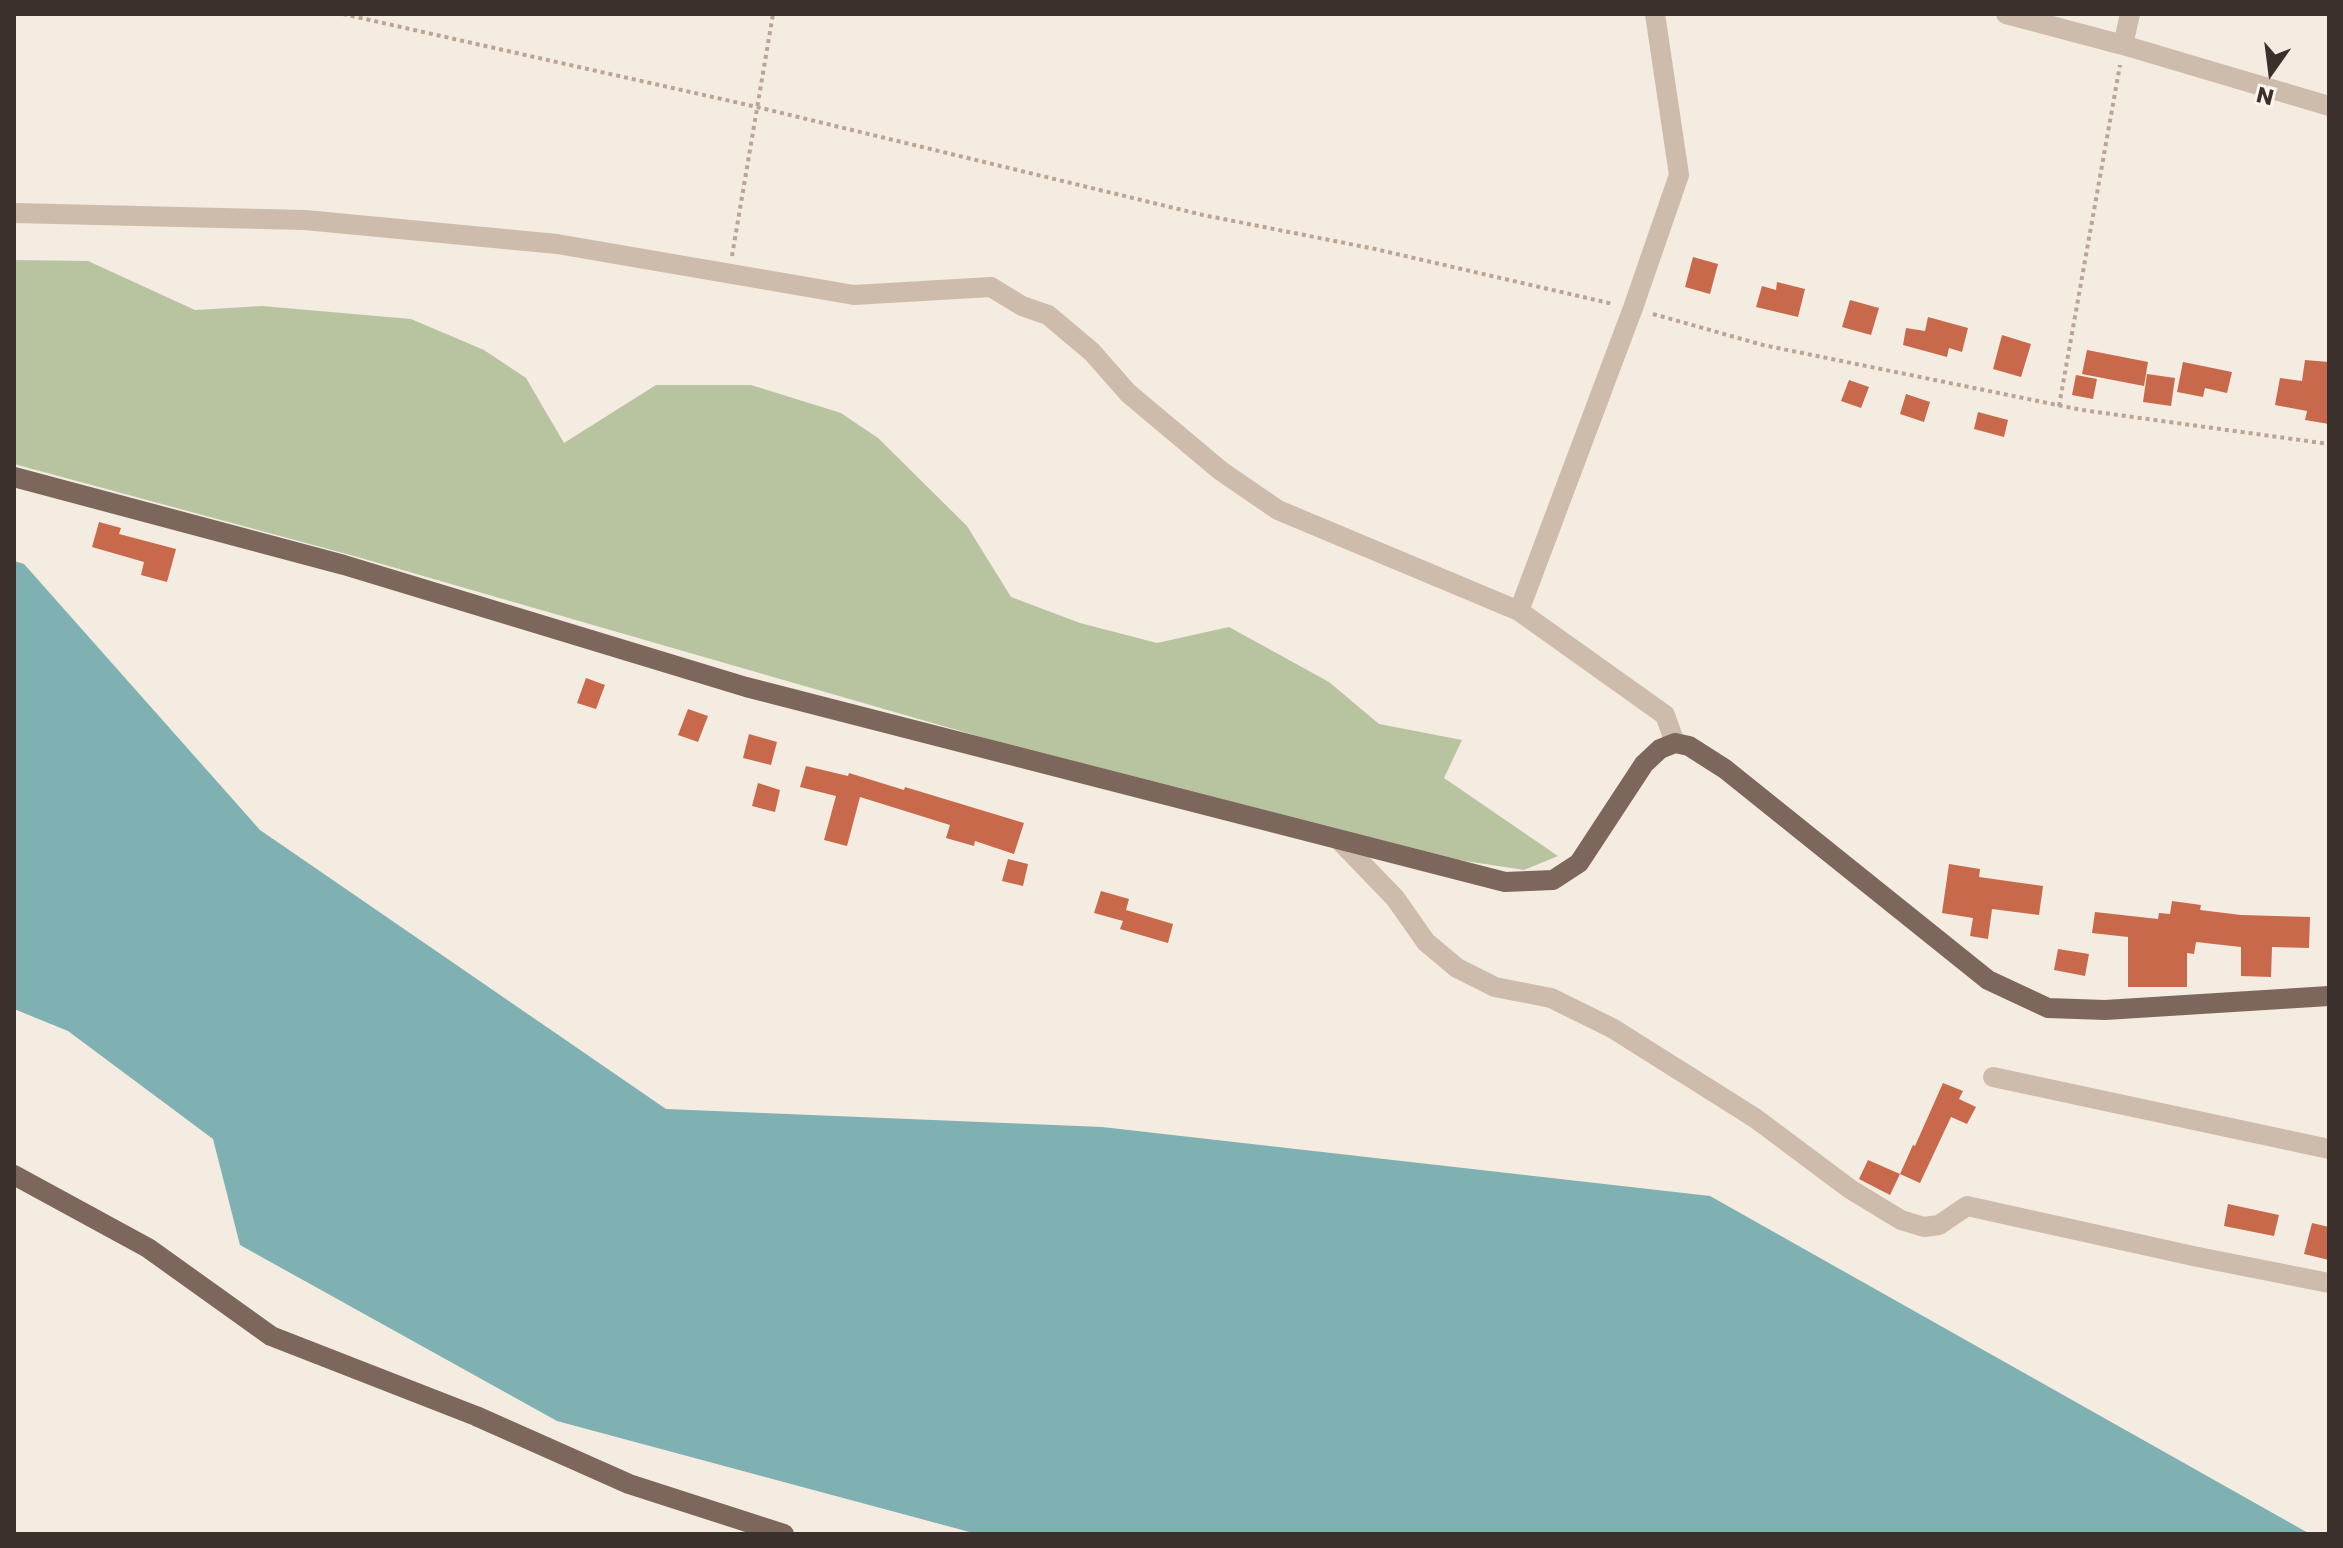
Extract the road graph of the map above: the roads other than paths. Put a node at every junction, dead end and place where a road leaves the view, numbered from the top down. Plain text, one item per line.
1 (1655, 14) edge
2 (2006, 14) edge
3 (2130, 14) edge
4 (2123, 45) junction
5 (2329, 106) edge
6 (14, 213) edge
7 (14, 477) edge
8 (1519, 611) junction
9 (1675, 743) junction
10 (1339, 840) junction
11 (2329, 996) edge
12 (1993, 1077) dead end
13 (2329, 1149) edge
14 (14, 1175) edge
15 (2329, 1283) edge
16 (784, 1534) edge

1 - 8 street
2 - 4 street
3 - 4 street
4 - 5 street
6 - 8 street
7 - 10 main road
8 - 9 street
9 - 10 main road
9 - 11 main road
10 - 15 street
12 - 13 street
14 - 16 main road

